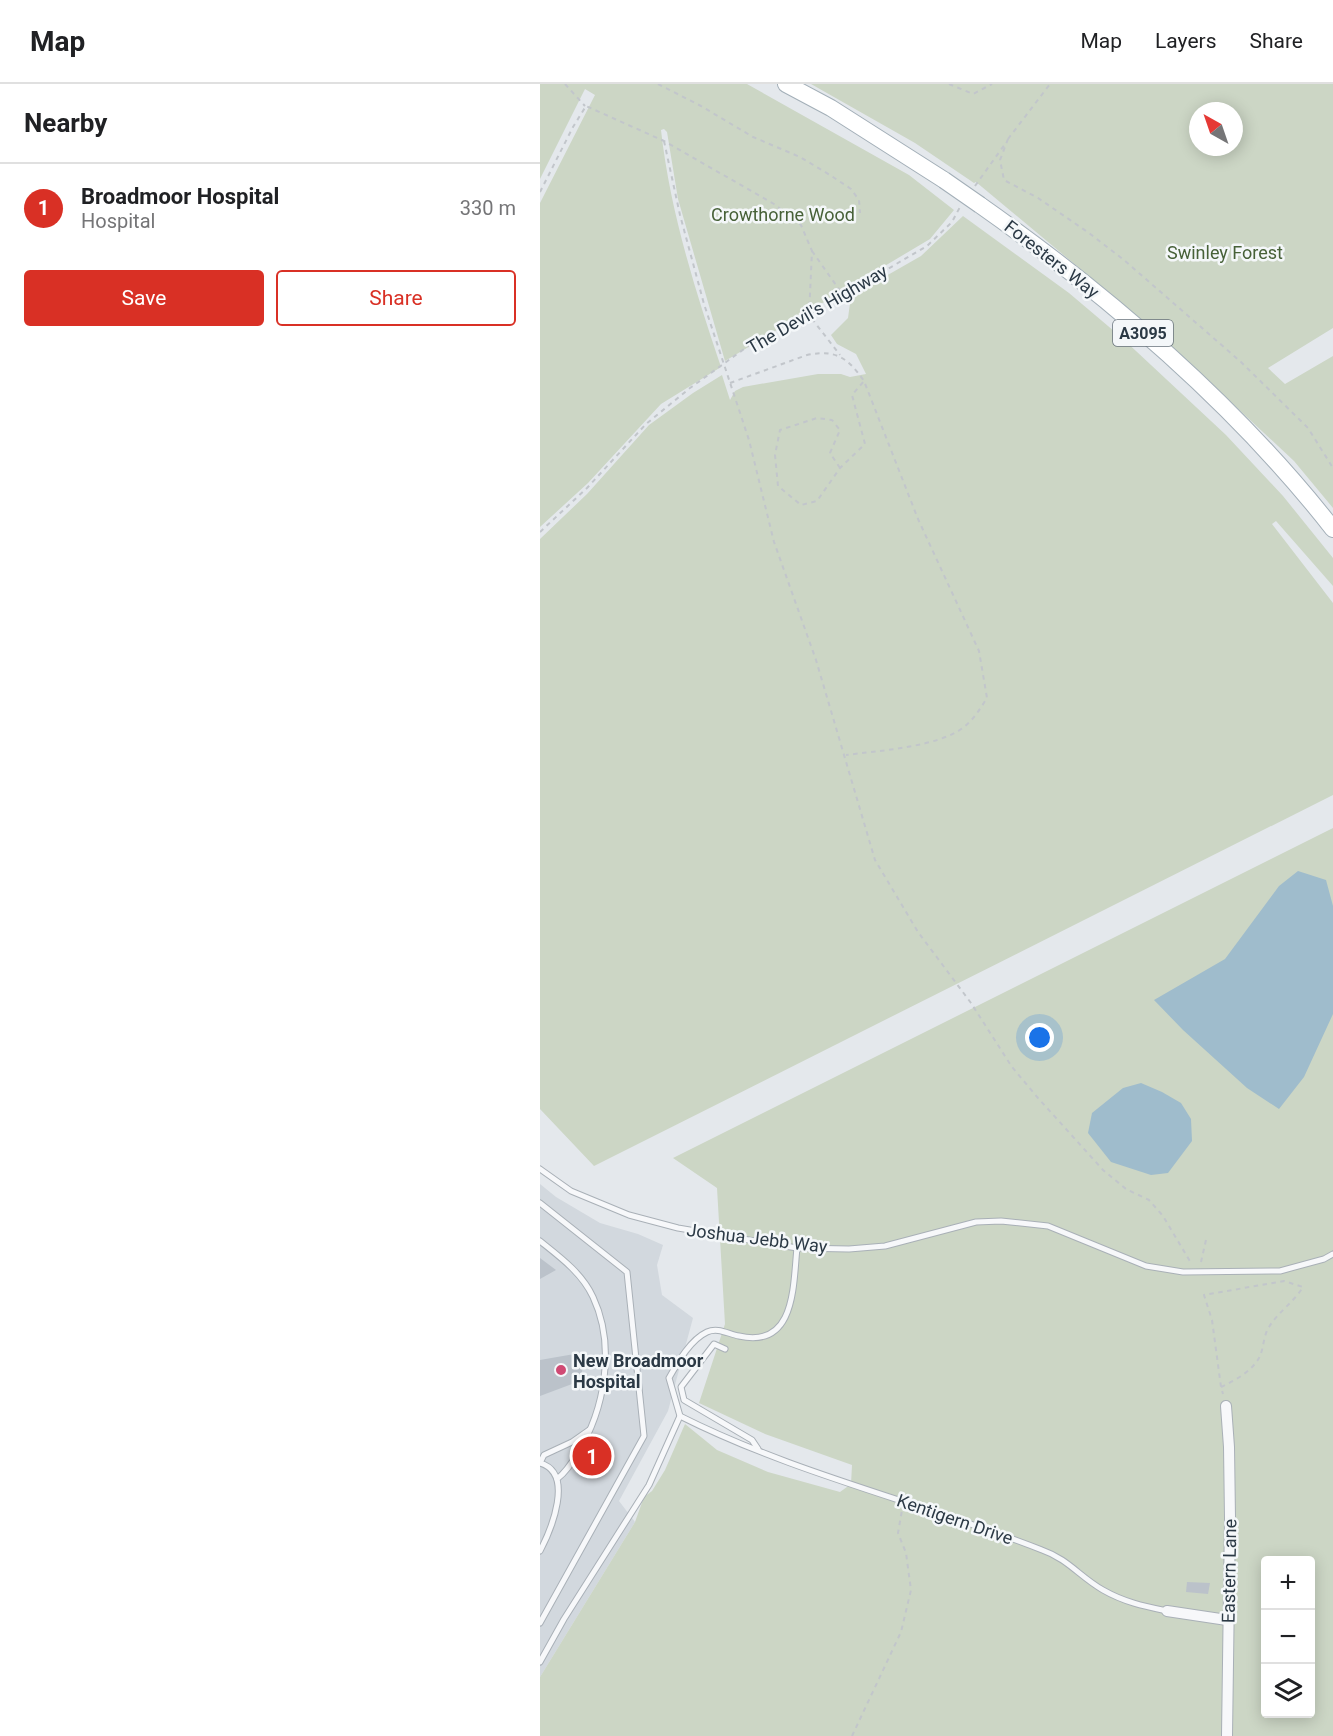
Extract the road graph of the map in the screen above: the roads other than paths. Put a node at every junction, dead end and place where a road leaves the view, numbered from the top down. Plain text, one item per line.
1 (786, 84) edge
2 (1333, 529) edge
3 (540, 1169) edge
4 (540, 1203) edge
5 (540, 1241) edge
6 (797, 1248) junction
7 (1333, 1254) edge
8 (725, 1349) dead end
9 (1226, 1406) dead end
10 (680, 1416) junction
11 (591, 1429) junction
12 (759, 1451) junction
13 (540, 1463) edge
14 (557, 1479) junction
15 (540, 1551) edge
16 (1167, 1611) joint
17 (1227, 1620) junction
18 (540, 1623) edge
19 (540, 1662) edge
20 (1227, 1736) edge

1 - 2 main road, Foresters Way / A3095, bridge
3 - 6 lane, Joshua Jebb Way
4 - 18 lane
5 - 11 lane
6 - 7 lane, Joshua Jebb Way
6 - 10 lane
8 - 12 lane
9 - 17 street, Eastern Lane
10 - 12 lane, Kentigern Drive
10 - 19 lane
11 - 13 lane
11 - 14 lane
12 - 16 lane, Kentigern Drive
13 - 14 lane
14 - 15 lane
16 - 17 street, Kentigern Drive
17 - 20 street, Eastern Lane

